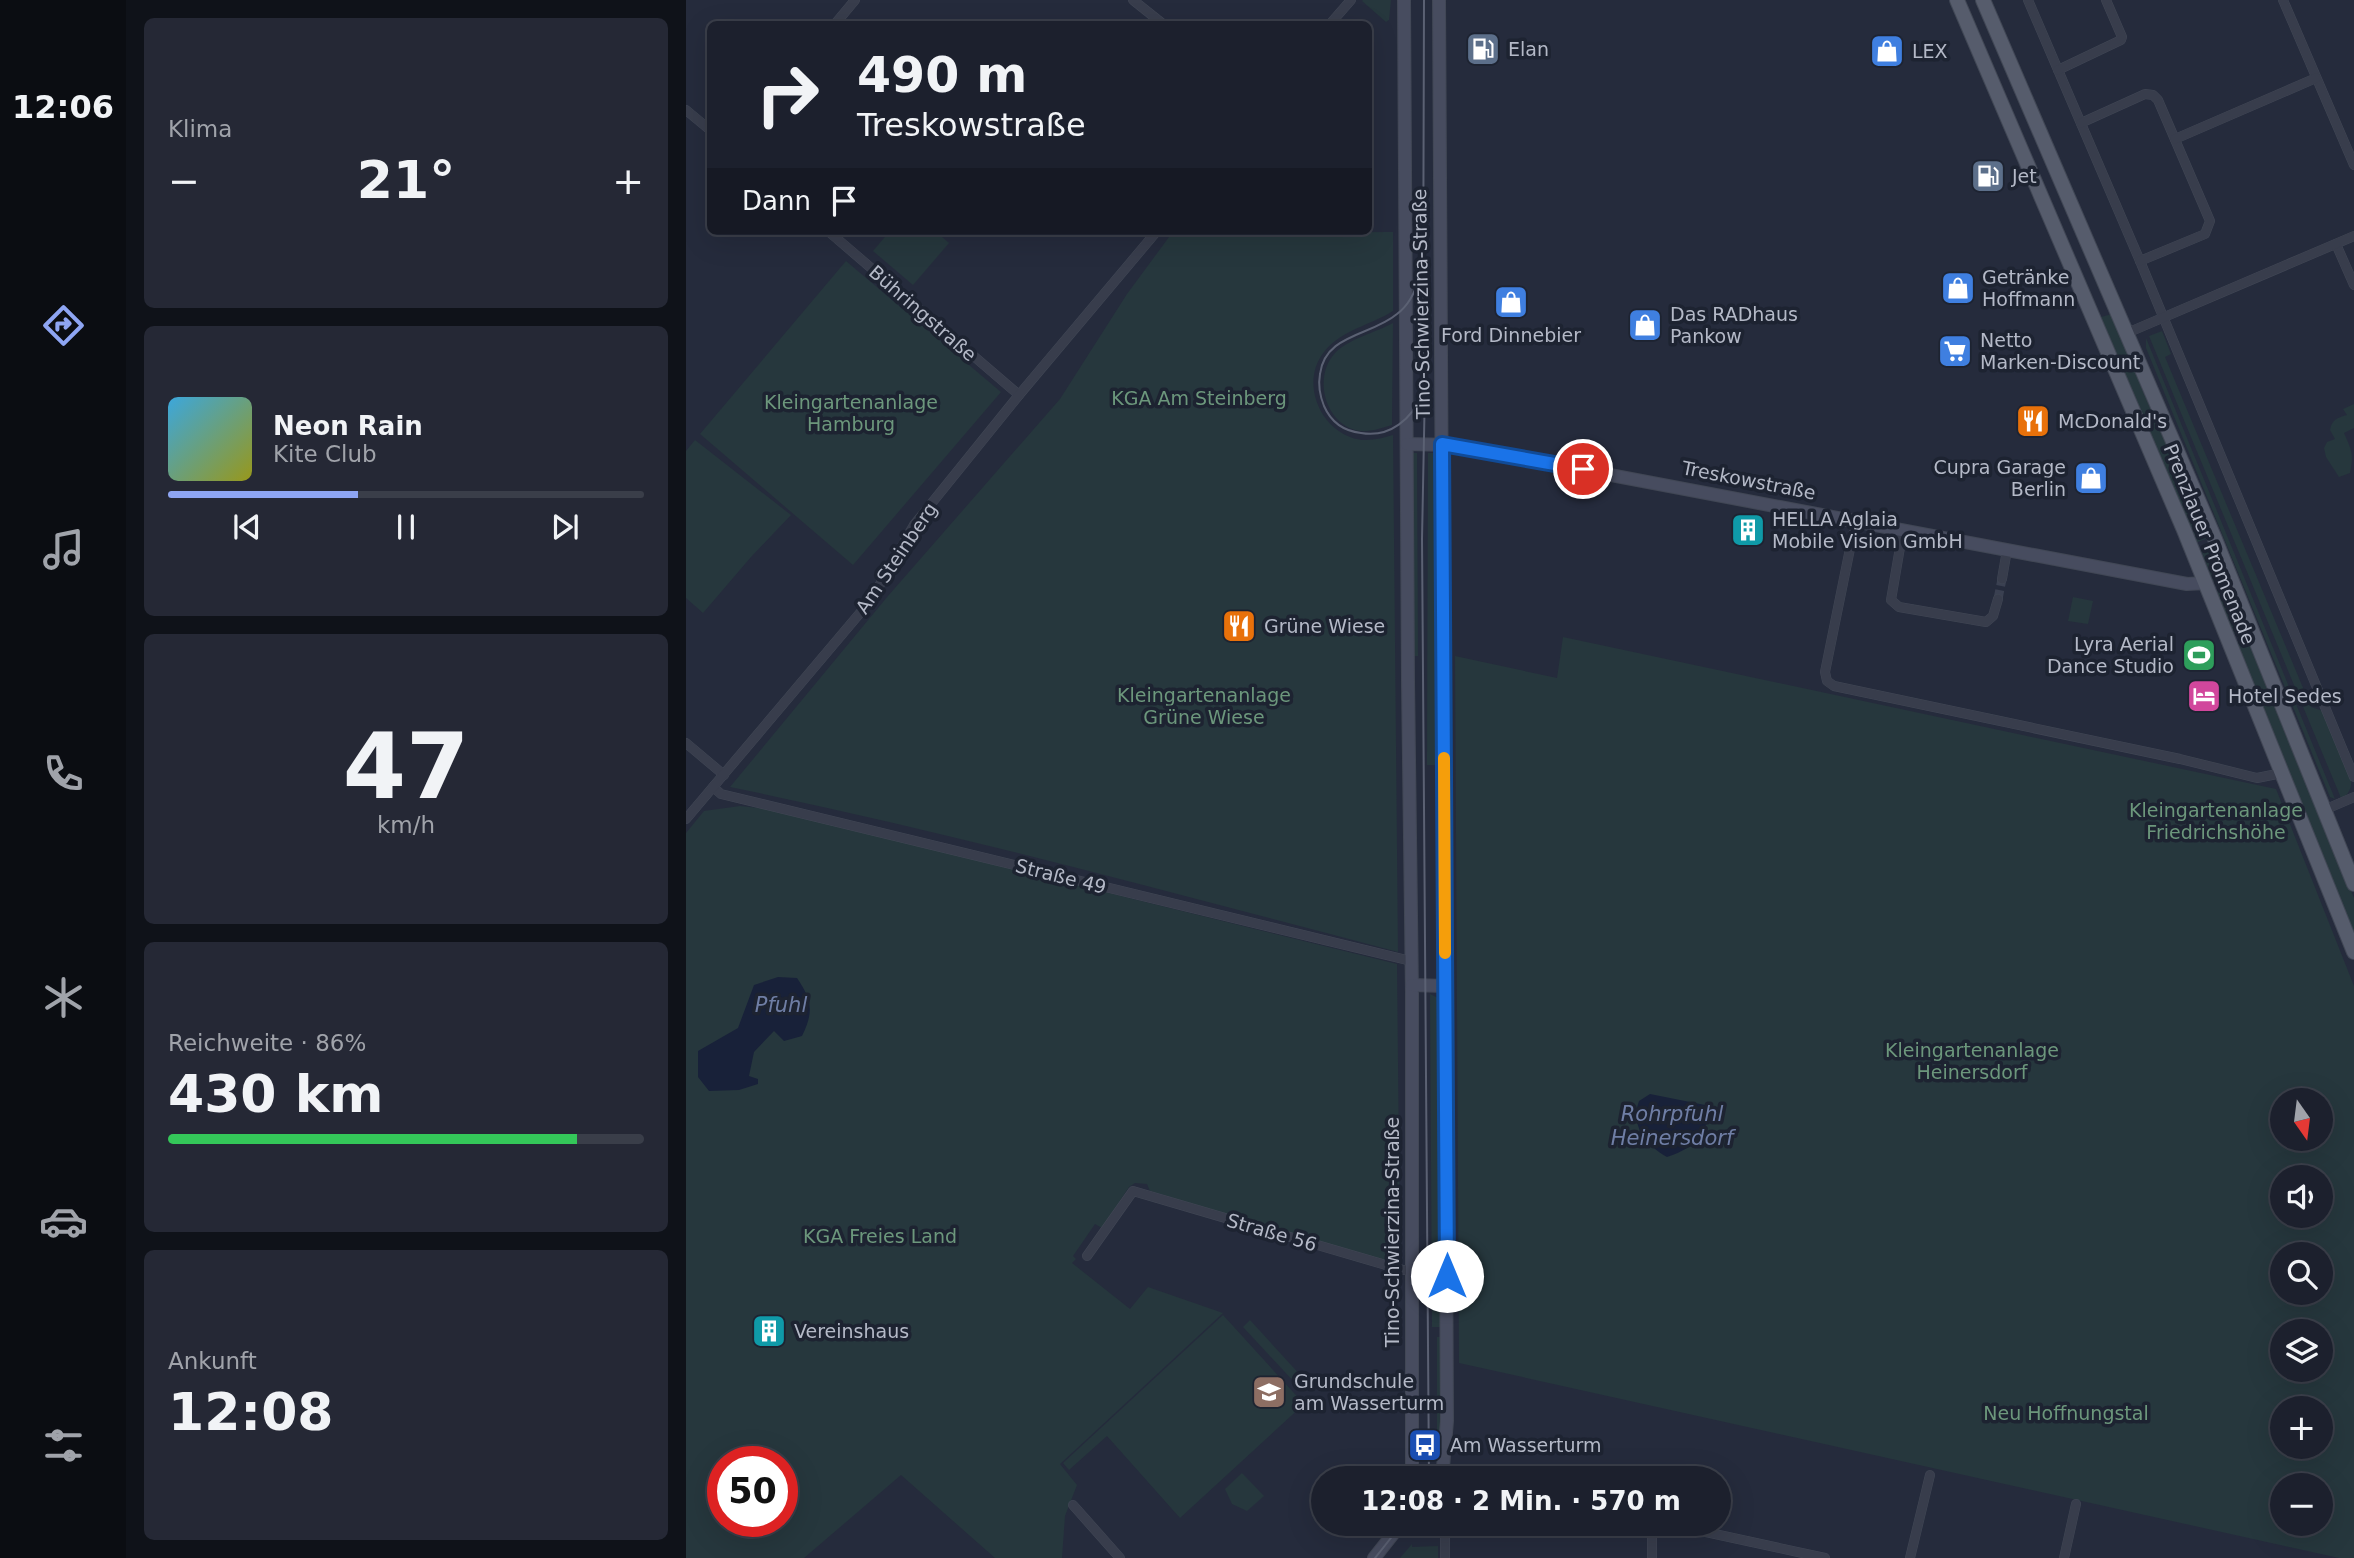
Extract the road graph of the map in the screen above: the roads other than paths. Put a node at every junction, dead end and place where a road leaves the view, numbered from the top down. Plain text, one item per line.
1 (855, 0) edge
2 (1133, 0) edge
3 (1351, 0) edge
4 (1404, 0) edge
5 (1439, 0) edge
6 (1957, 0) edge
7 (1983, 0) edge
8 (2028, 0) edge
9 (2106, 0) edge
10 (2283, 0) edge
11 (838, 21) edge
12 (1159, 21) edge
13 (1333, 21) edge
14 (2058, 70) junction
15 (2316, 78) junction
16 (686, 110) edge
17 (2081, 122) junction
18 (707, 128) edge
19 (2175, 139) junction
20 (2354, 165) edge
21 (833, 235) edge
22 (1154, 235) edge
23 (2354, 236) edge
24 (2336, 244) junction
25 (2140, 261) junction
26 (2354, 285) edge
27 (2163, 317) junction
28 (2127, 333) junction
29 (1019, 395) junction
30 (1407, 444) junction
31 (1442, 444) junction
32 (1903, 530) junction
33 (1853, 534) dead end
34 (2007, 550) junction
35 (2002, 579) tunnel mouth
36 (2206, 583) junction
37 (1998, 599) tunnel mouth
38 (686, 743) edge
39 (2349, 752) edge
40 (2282, 773) junction
41 (724, 775) junction
42 (2354, 778) edge
43 (713, 787) junction
44 (2354, 797) edge
45 (2324, 810) junction
46 (686, 819) edge
47 (2354, 884) edge
48 (2354, 952) edge
49 (1411, 961) junction
50 (1412, 985) junction
51 (1446, 986) junction
52 (1087, 1256) dead end
53 (1412, 1270) junction
54 (1412, 1466) edge
55 (1443, 1466) edge
56 (1930, 1475) dead end
57 (2076, 1504) dead end
58 (1073, 1505) dead end
59 (1391, 1536) edge
60 (1445, 1536) edge
61 (1652, 1536) edge
62 (1725, 1536) edge
63 (1120, 1558) edge
64 (1374, 1558) edge
65 (1445, 1558) edge
66 (1652, 1558) edge
67 (1825, 1558) edge
68 (1910, 1558) edge
69 (2064, 1558) edge

1 - 11 street
2 - 12 street
3 - 13 street
4 - 30 main road, Tino-Schwierzina-Straße
5 - 31 main road, Tino-Schwierzina-Straße
6 - 36 main road, Prenzlauer Promenade
7 - 28 main road, Prenzlauer Promenade
8 - 14 street
9 - 14 street
10 - 15 street
14 - 17 street
15 - 19 street
15 - 20 street
16 - 18 street
17 - 19 street
17 - 25 street
19 - 25 street
21 - 29 street, Bühringstraße
22 - 29 street, Am Steinberg
23 - 24 street
24 - 26 street
24 - 27 street
25 - 27 street
27 - 28 street
27 - 39 street
28 - 45 main road, Prenzlauer Promenade
29 - 41 street, Am Steinberg
30 - 31 main road, Treskowstraße
30 - 49 main road, Tino-Schwierzina-Straße
31 - 32 main road, Treskowstraße
31 - 51 main road, Tino-Schwierzina-Straße
32 - 34 main road, Treskowstraße
32 - 37 street
33 - 40 street
34 - 35 street
34 - 36 main road, Treskowstraße
36 - 40 main road, Prenzlauer Promenade
38 - 41 street
39 - 42 street
40 - 48 main road, Prenzlauer Promenade
41 - 43 street, Am Steinberg
43 - 46 street, Am Steinberg
43 - 49 street, Straße 49
44 - 45 street
45 - 47 main road, Prenzlauer Promenade
49 - 50 main road, Tino-Schwierzina-Straße
50 - 51 main road
50 - 53 main road, Tino-Schwierzina-Straße
51 - 55 main road, Tino-Schwierzina-Straße
52 - 53 street, Straße 56
53 - 54 main road, Tino-Schwierzina-Straße
56 - 68 street
57 - 69 street
58 - 63 street
59 - 64 main road
60 - 65 street
61 - 66 street
62 - 67 street

